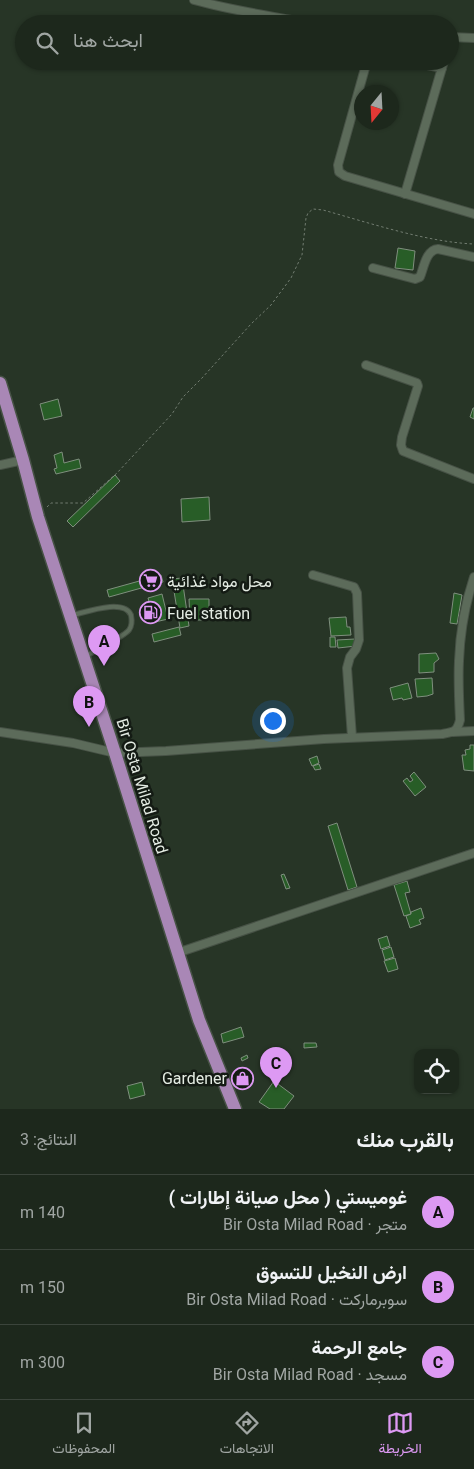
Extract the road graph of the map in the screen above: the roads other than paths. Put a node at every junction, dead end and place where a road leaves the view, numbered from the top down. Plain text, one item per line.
1 (194, 0) edge
2 (261, 15) edge
3 (459, 37) edge
4 (474, 38) edge
5 (365, 70) edge
6 (442, 70) edge
7 (405, 194) junction
8 (474, 214) edge
9 (474, 257) edge
10 (373, 268) dead end
11 (366, 365) dead end
12 (0, 383) edge
13 (23, 460) junction
14 (0, 465) edge
15 (474, 479) edge
16 (313, 575) dead end
17 (474, 577) edge
18 (70, 615) junction
19 (84, 657) junction
20 (474, 731) edge
21 (0, 732) edge
22 (453, 732) junction
23 (352, 737) junction
24 (115, 753) junction
25 (474, 853) edge
26 (177, 953) junction
27 (235, 1109) edge

1 - 2 street
3 - 4 street
5 - 7 street
6 - 7 street
7 - 8 street
9 - 10 street
11 - 15 street
12 - 13 main road, Bir Osta Milad Road
13 - 14 street
13 - 18 main road, Bir Osta Milad Road
16 - 23 street
17 - 22 street
18 - 19 main road, Bir Osta Milad Road
18 - 19 lane
19 - 24 main road, Bir Osta Milad Road
20 - 22 street
21 - 24 street
22 - 23 street
23 - 24 street
24 - 26 main road, Bir Osta Milad Road
25 - 26 street
26 - 27 main road, Bir Osta Milad Road

